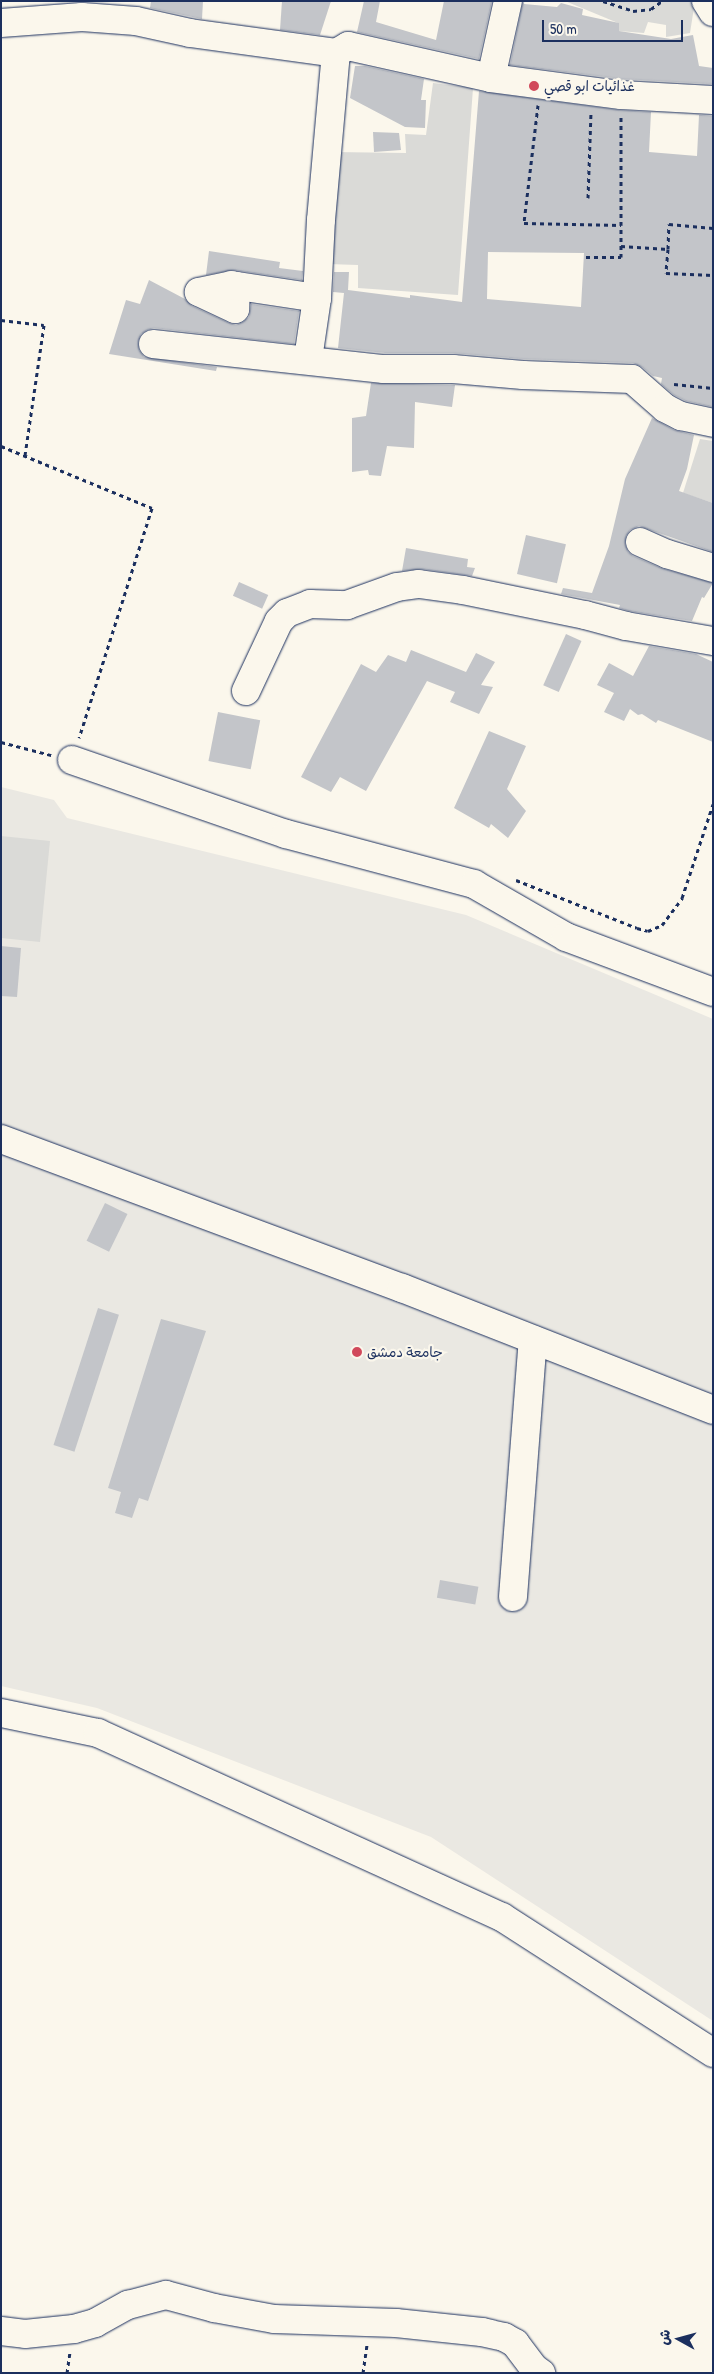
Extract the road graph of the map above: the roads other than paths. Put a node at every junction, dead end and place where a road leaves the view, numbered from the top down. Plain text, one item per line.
1 (508, 1) edge
2 (706, 1) edge
3 (713, 12) edge
4 (1, 23) edge
5 (336, 53) junction
6 (491, 78) junction
7 (713, 100) edge
8 (236, 286) dead end
9 (317, 298) junction
10 (153, 344) dead end
11 (308, 359) junction
12 (713, 423) edge
13 (640, 542) dead end
14 (713, 568) edge
15 (713, 641) edge
16 (246, 691) dead end
17 (72, 760) road end
18 (713, 992) edge
19 (1, 1140) edge
20 (532, 1340) junction
21 (713, 1410) edge
22 (513, 1597) dead end
23 (1, 1713) edge
24 (713, 2052) edge
25 (1, 2331) edge
26 (541, 2373) edge

1 - 6 street
2 - 3 street
4 - 5 street
5 - 6 street
5 - 9 street
6 - 7 street
8 - 9 street
9 - 11 street
10 - 11 street
11 - 12 street
13 - 14 street
15 - 16 street
17 - 18 street
19 - 20 street
20 - 21 street
20 - 22 street
23 - 24 street
25 - 26 street

